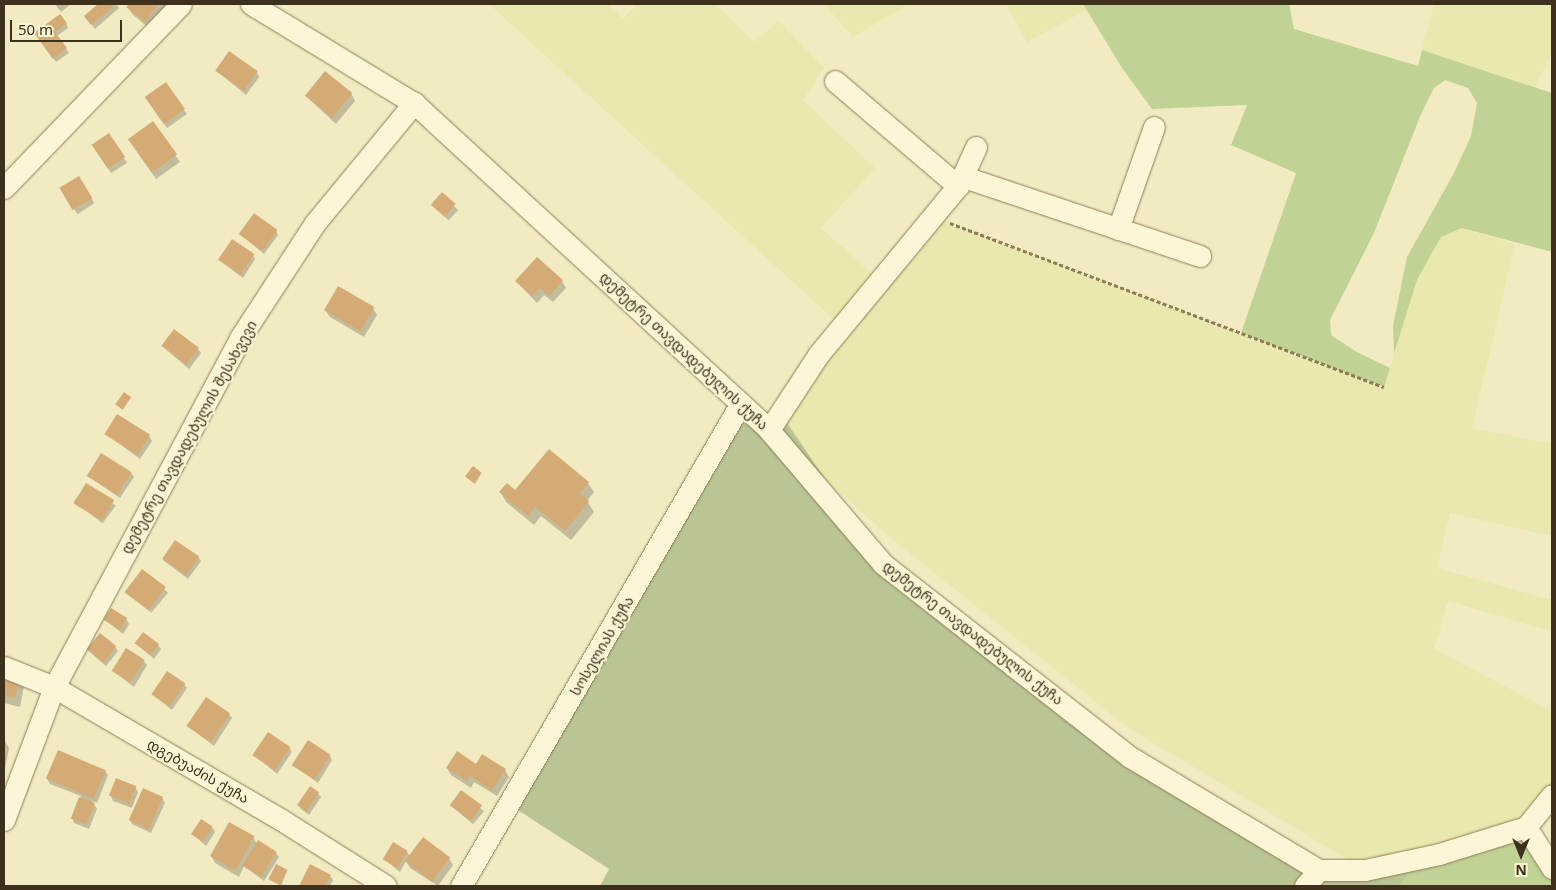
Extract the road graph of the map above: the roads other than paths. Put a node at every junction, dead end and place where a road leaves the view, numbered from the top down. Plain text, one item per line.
1 (181, 4) edge
2 (251, 4) edge
3 (835, 82) dead end
4 (414, 103) junction
5 (1154, 127) dead end
6 (976, 148) dead end
7 (961, 181) junction
8 (4, 188) edge
9 (1118, 229) junction
10 (1200, 256) dead end
11 (741, 403) junction
12 (770, 430) junction
13 (4, 666) edge
14 (54, 687) junction
15 (1552, 795) edge
16 (4, 820) edge
17 (1526, 827) junction
18 (1552, 868) edge
19 (1319, 870) junction
20 (386, 886) edge
21 (460, 886) edge
22 (1305, 886) edge

1 - 8 street
2 - 4 street, დემეტრე თავდადებულის ქუჩა
3 - 7 street
4 - 11 street, დემეტრე თავდადებულის ქუჩა
4 - 14 street, დემეტრე თავდადებულის შესახვევი
5 - 9 street
6 - 7 street
7 - 9 street
7 - 12 street
9 - 10 street
11 - 12 street, დემეტრე თავდადებულის ქუჩა
11 - 21 street, სოსელიას ქუჩა
12 - 19 street, დემეტრე თავდადებულის ქუჩა
13 - 14 street, დგებუაძის ქუჩა
14 - 16 street, დემეტრე თავდადებულის შესახვევი
14 - 20 street, დგებუაძის ქუჩა
15 - 17 street
17 - 18 street
17 - 19 street
19 - 22 street

